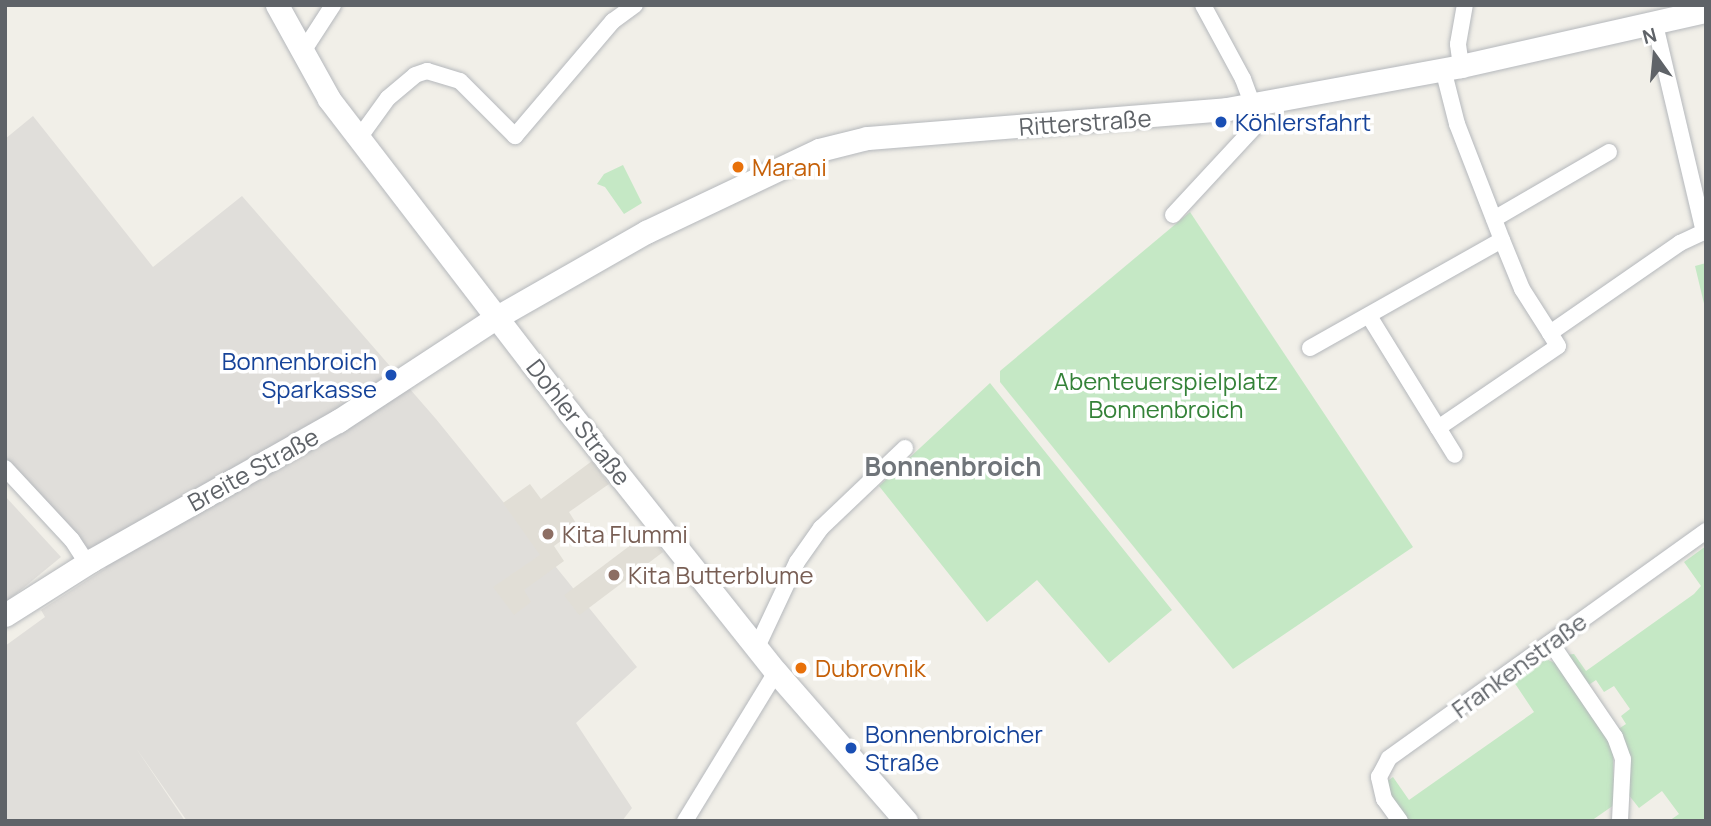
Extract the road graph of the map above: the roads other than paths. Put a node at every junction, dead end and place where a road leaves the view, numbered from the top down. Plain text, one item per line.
1 (277, 5) edge
2 (333, 5) edge
3 (635, 5) edge
4 (1203, 5) edge
5 (1465, 5) edge
6 (1706, 11) edge
7 (1655, 24) junction
8 (302, 53) junction
9 (1452, 67) junction
10 (1254, 103) junction
11 (359, 138) junction
12 (1609, 152) dead end
13 (1173, 215) dead end
14 (1494, 219) junction
15 (1502, 240) junction
16 (1369, 316) junction
17 (497, 317) junction
18 (1550, 333) junction
19 (1310, 348) dead end
20 (1438, 428) junction
21 (905, 448) dead end
22 (1455, 455) dead end
23 (5, 468) edge
24 (1706, 531) edge
25 (87, 563) junction
26 (5, 615) edge
27 (1551, 643) junction
28 (757, 647) junction
29 (776, 672) junction
30 (685, 821) edge
31 (906, 821) edge
32 (1400, 821) edge
33 (1620, 821) edge

1 - 8 main road, Dohler Straße
2 - 8 street
3 - 11 street
4 - 10 street
5 - 9 street
6 - 7 main road, Ritterstraße
7 - 9 main road, Ritterstraße
7 - 18 street
8 - 11 main road, Dohler Straße
9 - 10 main road, Ritterstraße
9 - 14 street
10 - 13 street
10 - 17 main road, Ritterstraße
11 - 17 main road, Dohler Straße
12 - 14 street
14 - 15 street
15 - 16 street
15 - 18 street
16 - 19 street
16 - 20 street
17 - 25 main road, Breite Straße
17 - 28 main road, Dohler Straße
18 - 20 street
20 - 22 street
21 - 28 street
23 - 25 street
24 - 27 street, Frankenstraße
25 - 26 main road, Breite Straße
27 - 32 street, Frankenstraße
27 - 33 street
28 - 29 main road, Dohler Straße
29 - 30 street
29 - 31 main road, Dohler Straße

